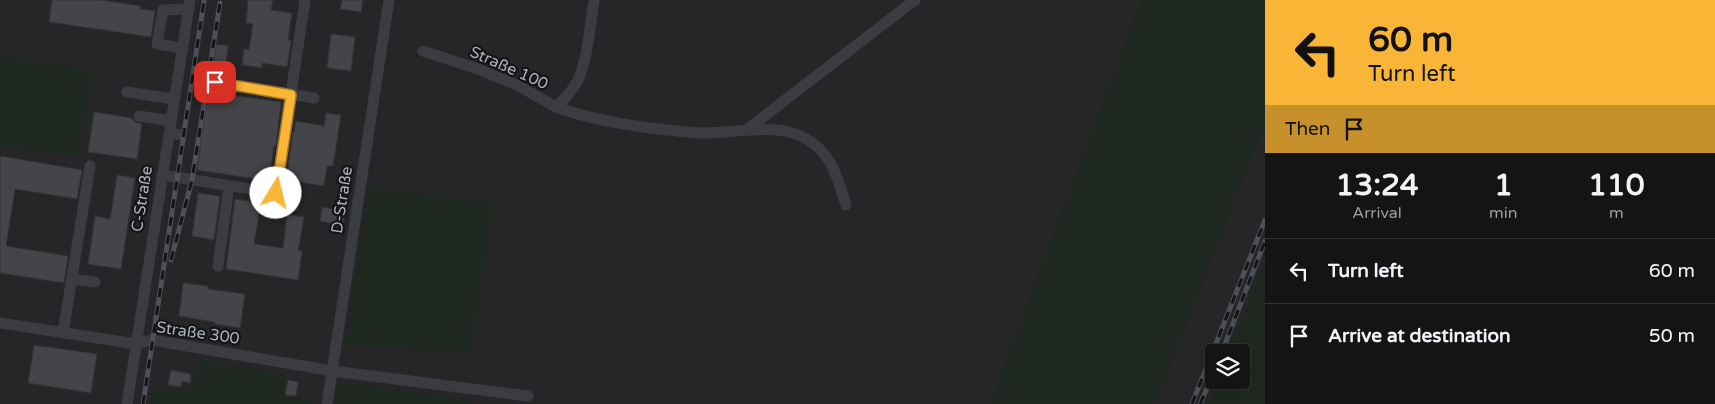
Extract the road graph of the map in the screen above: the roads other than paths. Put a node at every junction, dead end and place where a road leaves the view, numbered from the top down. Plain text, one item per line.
1 (305, 0) edge
2 (389, 0) edge
3 (594, 0) edge
4 (915, 0) edge
5 (189, 5) edge
6 (182, 48) junction
7 (423, 51) dead end
8 (215, 82) dead end
9 (127, 92) dead end
10 (291, 95) junction
11 (314, 98) dead end
12 (174, 99) junction
13 (556, 107) junction
14 (139, 116) dead end
15 (171, 121) junction
16 (745, 130) junction
17 (169, 133) junction
18 (181, 135) dead end
19 (90, 166) dead end
20 (162, 175) junction
21 (229, 186) junction
22 (846, 205) dead end
23 (218, 266) dead end
24 (72, 279) junction
25 (95, 282) dead end
26 (0, 323) edge
27 (63, 333) junction
28 (136, 344) junction
29 (333, 371) junction
30 (528, 396) dead end
31 (126, 404) edge
32 (327, 404) edge

1 - 10 lane
2 - 29 lane, D-Straße
3 - 13 lane, Straße 100
4 - 16 lane
5 - 6 lane, C-Straße
5 - 6 lane
6 - 12 lane, C-Straße
7 - 13 lane, Straße 100
8 - 10 lane
9 - 12 lane
10 - 11 lane
10 - 21 lane
12 - 15 lane, C-Straße
13 - 16 lane
14 - 15 lane
15 - 17 lane, C-Straße
16 - 22 lane
17 - 18 lane
17 - 20 lane, C-Straße
19 - 24 lane
20 - 21 lane
20 - 28 lane, C-Straße
21 - 23 lane
24 - 25 lane
24 - 27 lane
26 - 27 lane, Straße 300
27 - 28 lane, Straße 300
28 - 29 lane, Straße 300
28 - 31 lane, C-Straße
29 - 30 lane, Straße 300
29 - 32 lane, D-Straße

